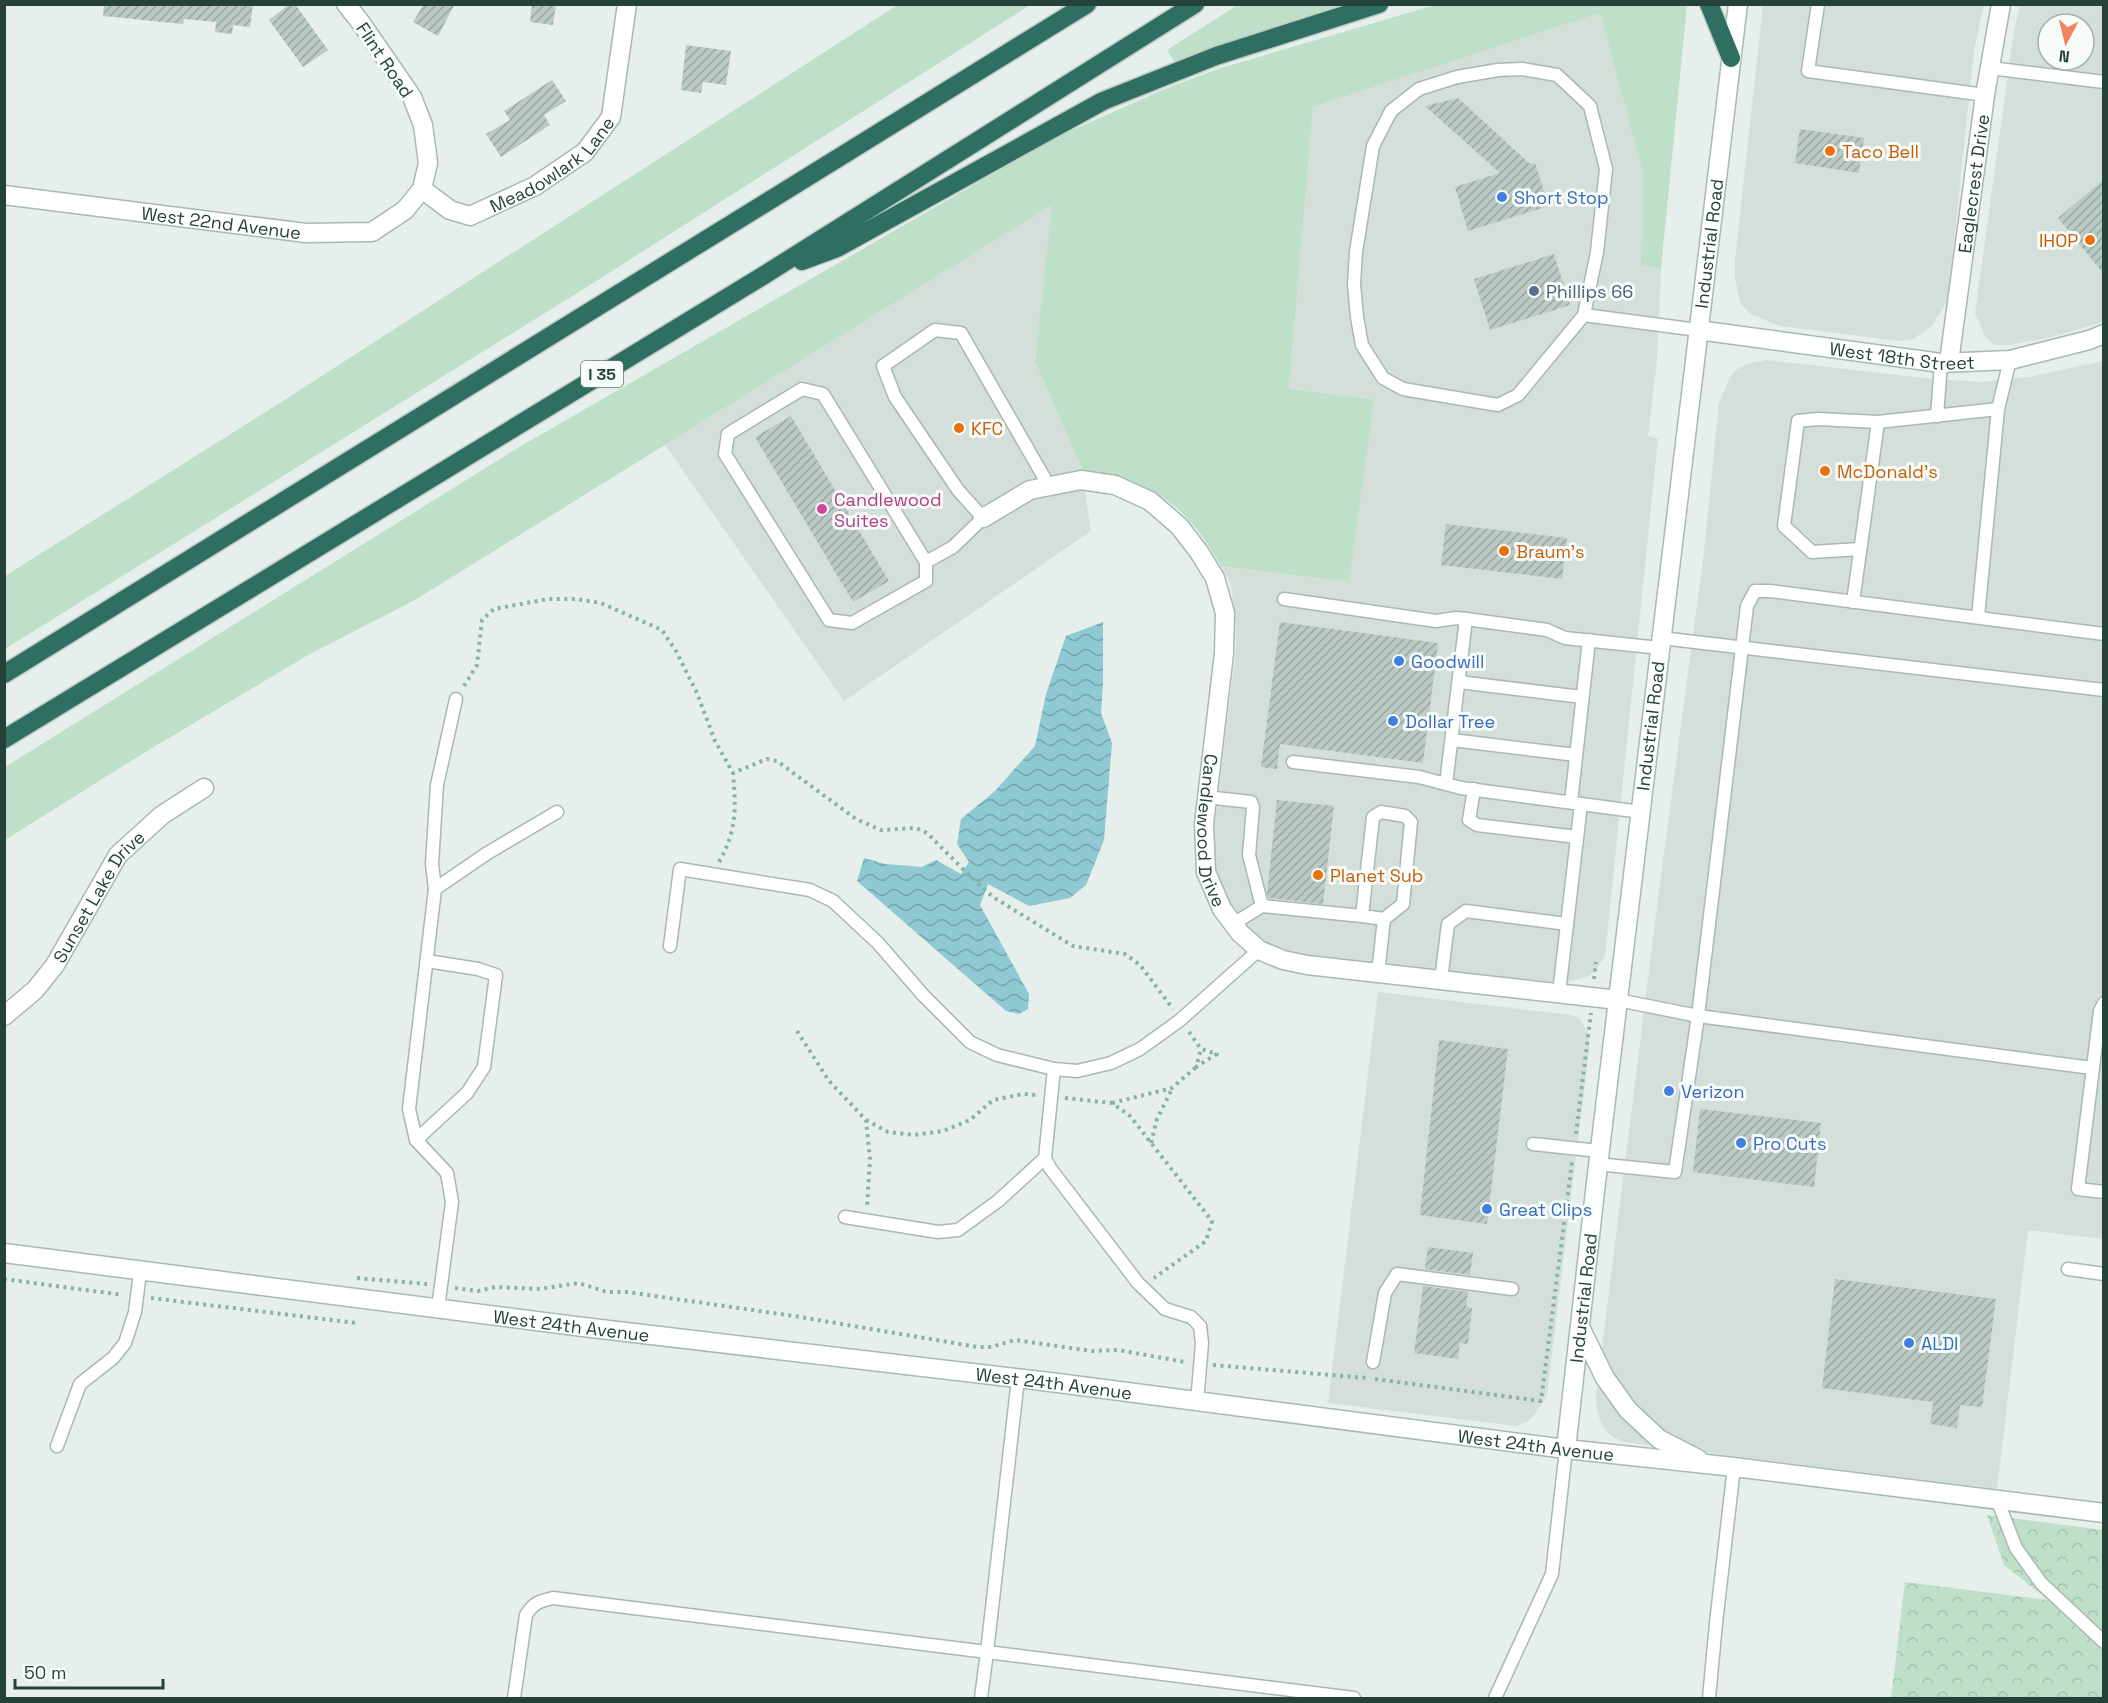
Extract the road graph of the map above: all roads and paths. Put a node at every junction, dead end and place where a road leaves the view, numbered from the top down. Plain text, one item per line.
1 (345, 4) edge
2 (627, 4) edge
3 (1087, 4) edge
4 (1196, 4) edge
5 (1379, 4) edge
6 (1709, 4) edge
7 (1738, 4) edge
8 (1818, 4) edge
9 (2001, 4) edge
10 (362, 14) edge
11 (1731, 58) junction
12 (1990, 68) junction
13 (2103, 82) edge
14 (1985, 95) junction
15 (422, 189) junction
16 (4, 195) edge
17 (761, 277) junction
18 (1584, 315) junction
19 (1698, 330) junction
20 (2103, 334) edge
21 (2010, 360) junction
22 (1945, 362) junction
23 (1998, 409) junction
24 (1937, 416) junction
25 (1878, 422) junction
26 (1049, 486) junction
27 (983, 518) junction
28 (1860, 549) junction
29 (926, 562) junction
30 (1284, 599) dead end
31 (1853, 602) junction
32 (1978, 617) junction
33 (1466, 619) junction
34 (2103, 634) edge
35 (1589, 640) junction
36 (1660, 643) junction
37 (1741, 648) junction
38 (4, 674) edge
39 (1459, 682) junction
40 (2103, 690) edge
41 (1582, 697) junction
42 (456, 699) joint
43 (4, 739) edge
44 (1452, 740) junction
45 (1576, 755) junction
46 (1293, 762) dead end
47 (733, 773) junction
48 (1446, 784) junction
49 (204, 788) dead end
50 (1474, 789) junction
51 (1206, 797) junction
52 (1576, 803) junction
53 (557, 812) dead end
54 (1641, 812) junction
55 (1577, 837) junction
56 (712, 873) junction
57 (435, 890) junction
58 (1262, 906) junction
59 (1362, 916) junction
60 (1384, 919) junction
61 (1233, 924) junction
62 (1567, 924) junction
63 (670, 946) dead end
64 (1259, 950) junction
65 (427, 961) junction
66 (1596, 962) dead end
67 (1378, 973) junction
68 (1441, 980) junction
69 (1559, 993) junction
70 (1593, 997) junction
71 (1618, 1000) junction
72 (2103, 1003) edge
73 (4, 1016) edge
74 (1698, 1016) junction
75 (1180, 1019) junction
76 (797, 1031) dead end
77 (1201, 1049) junction
78 (1196, 1067) junction
79 (2092, 1068) junction
80 (1054, 1069) junction
81 (1172, 1088) junction
82 (1052, 1097) junction
83 (1112, 1103) junction
84 (866, 1120) junction
85 (416, 1140) junction
86 (1151, 1143) junction
87 (1533, 1144) dead end
88 (1574, 1148) junction
89 (1045, 1158) junction
90 (1598, 1158) junction
91 (2103, 1192) edge
92 (845, 1217) dead end
93 (866, 1220) junction
94 (4, 1253) edge
95 (2068, 1269) dead end
96 (140, 1272) junction
97 (2103, 1274) edge
98 (4, 1279) edge
99 (441, 1286) junction
100 (1142, 1287) junction
101 (1512, 1289) dead end
102 (137, 1297) junction
103 (354, 1299) junction
104 (438, 1308) junction
105 (356, 1323) dead end
106 (1580, 1325) junction
107 (1373, 1362) dead end
108 (1200, 1364) junction
109 (1018, 1379) junction
110 (1197, 1403) junction
111 (57, 1446) dead end
112 (1566, 1449) junction
113 (1708, 1464) junction
114 (1734, 1467) junction
115 (1997, 1499) junction
116 (2103, 1513) edge
117 (2103, 1642) edge
118 (987, 1652) junction
119 (514, 1698) edge
120 (981, 1698) edge
121 (1354, 1698) edge
122 (1495, 1698) edge
123 (1709, 1698) edge

1 - 10 street, Flint Road
2 - 15 street, Meadowlark Lane
3 - 38 highway
4 - 17 highway, I 35
5 - 17 highway
6 - 11 highway
7 - 11 street, Industrial Road
8 - 14 lane
9 - 12 street, Eaglecrest Drive
10 - 15 street, Flint Road
11 - 19 street, Industrial Road
12 - 13 lane
12 - 14 street, Eaglecrest Drive
14 - 22 street, Eaglecrest Drive
15 - 16 street, West 22nd Avenue
17 - 43 highway, I 35
18 - 18 lane
18 - 19 lane
19 - 22 street, West 18th Street
19 - 36 street, Industrial Road
20 - 21 street, West 18th Street
21 - 22 street, West 18th Street
21 - 23 lane
22 - 24 lane
23 - 24 lane
23 - 32 lane
24 - 25 lane
25 - 28 lane
25 - 28 lane
26 - 27 street, Candlewood Drive
26 - 27 lane
26 - 51 street, Candlewood Drive
27 - 29 lane
28 - 31 lane
29 - 29 lane
30 - 33 lane
31 - 32 lane
31 - 37 lane
32 - 34 lane
33 - 35 lane
33 - 39 lane
35 - 36 lane
35 - 41 lane
36 - 37 lane
36 - 54 street, Industrial Road
37 - 40 lane
37 - 74 lane
39 - 41 lane
39 - 44 lane
41 - 45 lane
42 - 47 path
42 - 57 lane
44 - 45 lane
44 - 48 lane
45 - 52 lane
46 - 48 lane
47 - 56 path
47 - 75 path
48 - 50 lane
49 - 73 street, Sunset Lake Drive
50 - 52 lane
50 - 55 lane
51 - 58 lane
51 - 61 street, Candlewood Drive
52 - 54 lane
52 - 55 lane
53 - 57 lane
54 - 71 street, Industrial Road
55 - 62 lane
56 - 63 lane
56 - 80 lane
57 - 65 lane
58 - 59 lane
58 - 61 lane
59 - 60 lane
59 - 60 lane
60 - 67 lane
61 - 64 street, Candlewood Drive
62 - 68 lane
62 - 69 lane
64 - 67 street, Candlewood Drive
64 - 75 lane
65 - 85 lane
65 - 85 lane
66 - 70 path
67 - 68 street, Candlewood Drive
68 - 69 street, Candlewood Drive
69 - 70 street, Candlewood Drive
70 - 71 street, Candlewood Drive
70 - 88 path
71 - 74 lane
71 - 90 street, Industrial Road
72 - 79 lane
74 - 79 lane
74 - 90 lane
75 - 77 path
75 - 80 lane
76 - 84 path
77 - 78 path
77 - 78 path
78 - 81 path
79 - 91 lane
80 - 82 lane
81 - 83 path
81 - 86 path
82 - 83 path
82 - 84 path
82 - 89 lane
83 - 86 path
84 - 93 path
85 - 99 lane
86 - 100 path
87 - 88 lane
88 - 90 lane
88 - 108 path
89 - 93 lane
89 - 100 lane
90 - 106 street, Industrial Road
92 - 93 lane
94 - 96 street, West 24th Avenue
95 - 97 lane
96 - 102 lane
96 - 103 street, West 24th Avenue
98 - 102 path
99 - 103 path
99 - 104 lane
99 - 108 path
100 - 108 lane
101 - 107 lane
102 - 105 path
102 - 111 lane
103 - 104 street, West 24th Avenue
104 - 109 street, West 24th Avenue
106 - 112 street, Industrial Road
106 - 113 street
108 - 110 lane
109 - 110 street, West 24th Avenue
109 - 118 lane
110 - 112 street, West 24th Avenue
112 - 113 street, West 24th Avenue
112 - 122 lane
113 - 114 street, West 24th Avenue
114 - 115 street, West 24th Avenue
114 - 123 lane
115 - 116 street, West 24th Avenue
115 - 117 lane
118 - 119 lane
118 - 120 lane
118 - 121 lane

